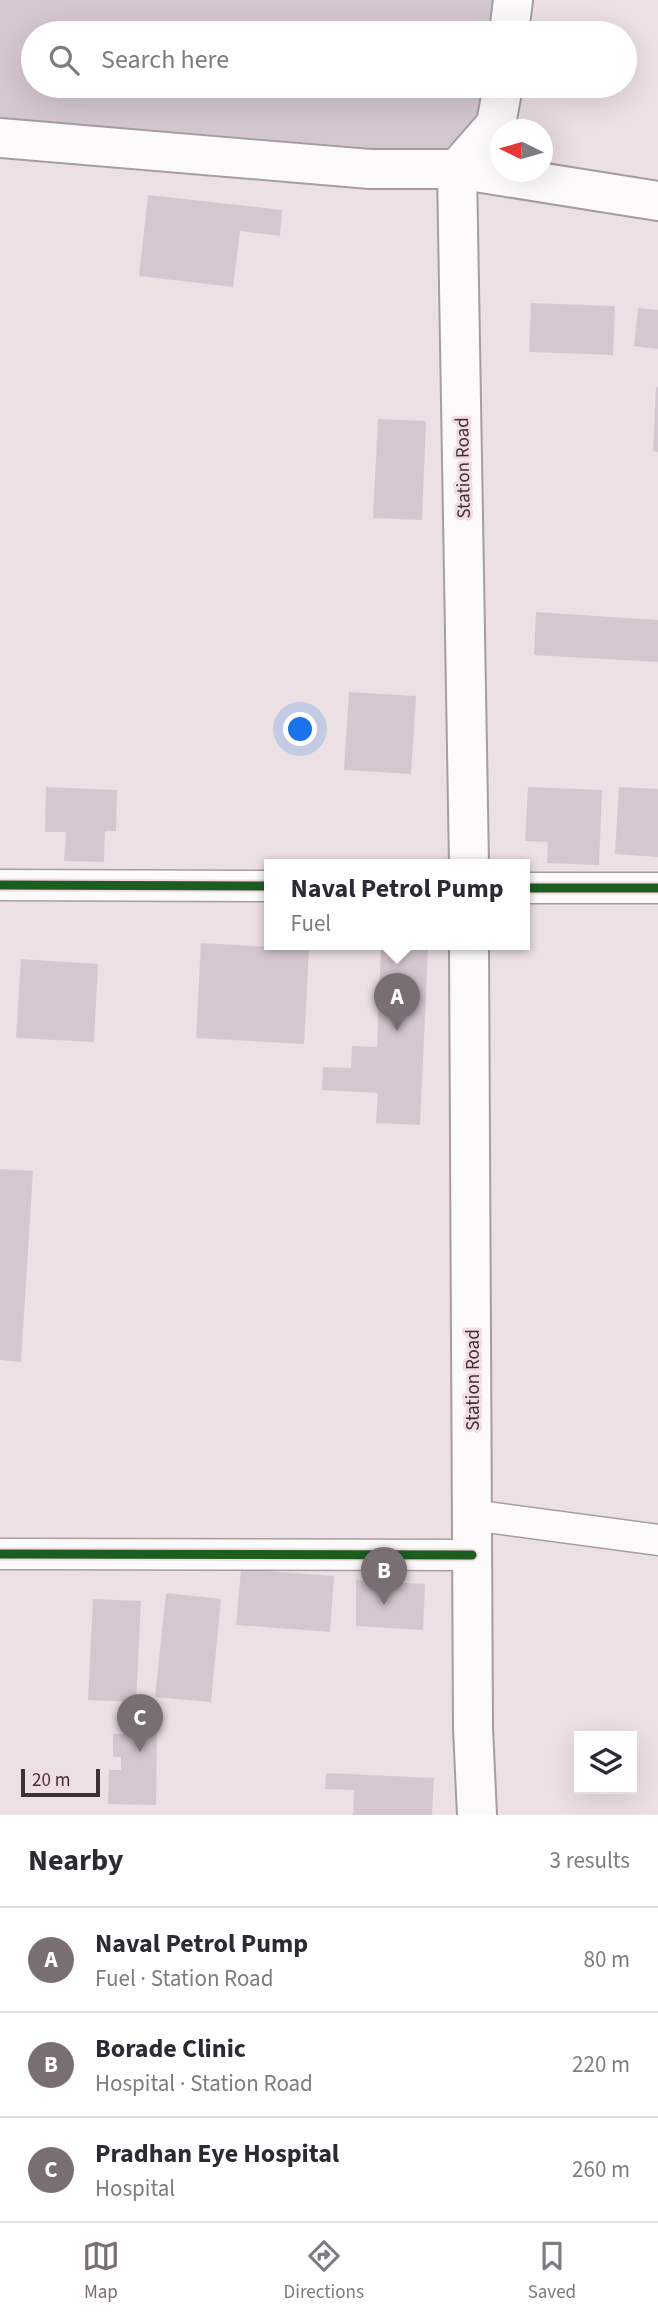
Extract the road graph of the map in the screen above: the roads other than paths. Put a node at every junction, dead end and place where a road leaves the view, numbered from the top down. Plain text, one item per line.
1 (513, 0) edge
2 (510, 21) edge
3 (501, 98) edge
4 (0, 138) edge
5 (457, 170) junction
6 (658, 201) edge
7 (469, 859) edge
8 (0, 885) edge
9 (264, 886) edge
10 (530, 888) edge
11 (658, 888) edge
12 (469, 950) edge
13 (472, 1515) junction
14 (658, 1540) edge
15 (0, 1554) edge
16 (472, 1555) junction
17 (477, 1815) edge

1 - 2 main road
3 - 5 main road
4 - 5 main road
5 - 6 main road
5 - 7 main road, Station Road
8 - 9 street
10 - 11 street
12 - 13 main road, Station Road
13 - 14 street
13 - 16 main road, Station Road
15 - 16 street
16 - 17 main road, Station Road

